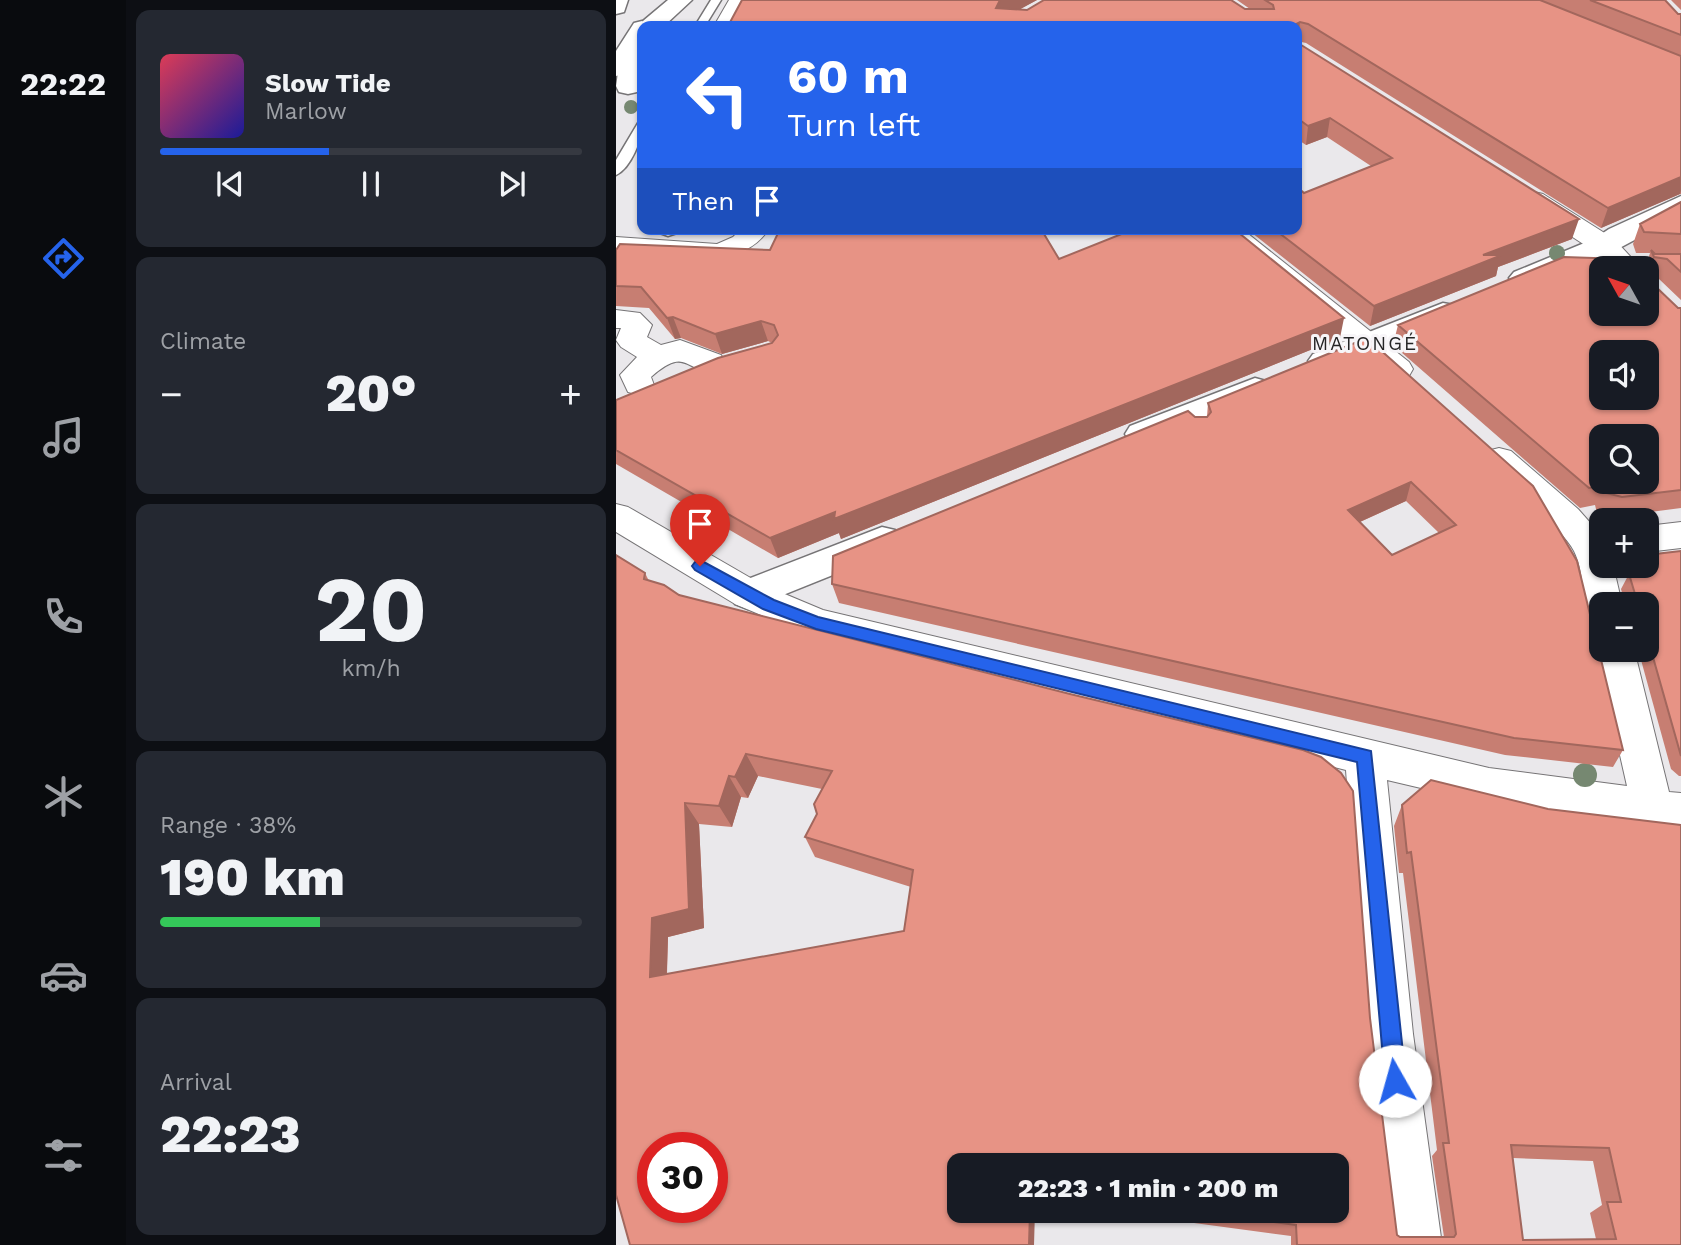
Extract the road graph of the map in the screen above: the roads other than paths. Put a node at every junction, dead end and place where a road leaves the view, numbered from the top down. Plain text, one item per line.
1 (617, 0) edge
2 (634, 0) edge
3 (658, 0) edge
4 (681, 0) edge
5 (716, 0) edge
6 (739, 0) edge
7 (616, 7) edge
8 (644, 21) edge
9 (651, 21) edge
10 (669, 21) edge
11 (703, 21) edge
12 (728, 21) edge
13 (637, 22) edge
14 (637, 33) edge
15 (637, 69) edge
16 (620, 87) edge
17 (637, 134) edge
18 (616, 170) edge
19 (1513, 187) edge
20 (1681, 204) edge
21 (637, 226) edge
22 (750, 235) edge
23 (1233, 235) edge
24 (619, 242) edge
25 (1620, 256) edge
26 (1625, 256) edge
27 (1589, 269) edge
28 (616, 319) edge
29 (1369, 343) junction
30 (657, 356) junction
31 (1423, 391) edge
32 (1475, 437) edge
33 (1113, 446) edge
34 (616, 516) edge
35 (917, 526) edge
36 (1681, 535) edge
37 (1659, 538) edge
38 (1589, 539) edge
39 (748, 594) junction
40 (1619, 662) edge
41 (1365, 757) junction
42 (1667, 811) edge
43 (1416, 1245) edge

1 - 7 main road
2 - 13 main road
3 - 8 main road
4 - 9 main road
4 - 10 main road
5 - 11 lane
6 - 12 street
14 - 16 main road
15 - 16 main road
17 - 18 lane
19 - 25 street
20 - 26 main road
21 - 24 street
22 - 24 street
23 - 29 street
27 - 29 main road
28 - 30 street
29 - 31 street
29 - 33 main road
30 - 30 street
32 - 38 street
34 - 39 street
35 - 39 main road
36 - 37 street
39 - 41 street
40 - 42 street
41 - 42 street
41 - 43 street

